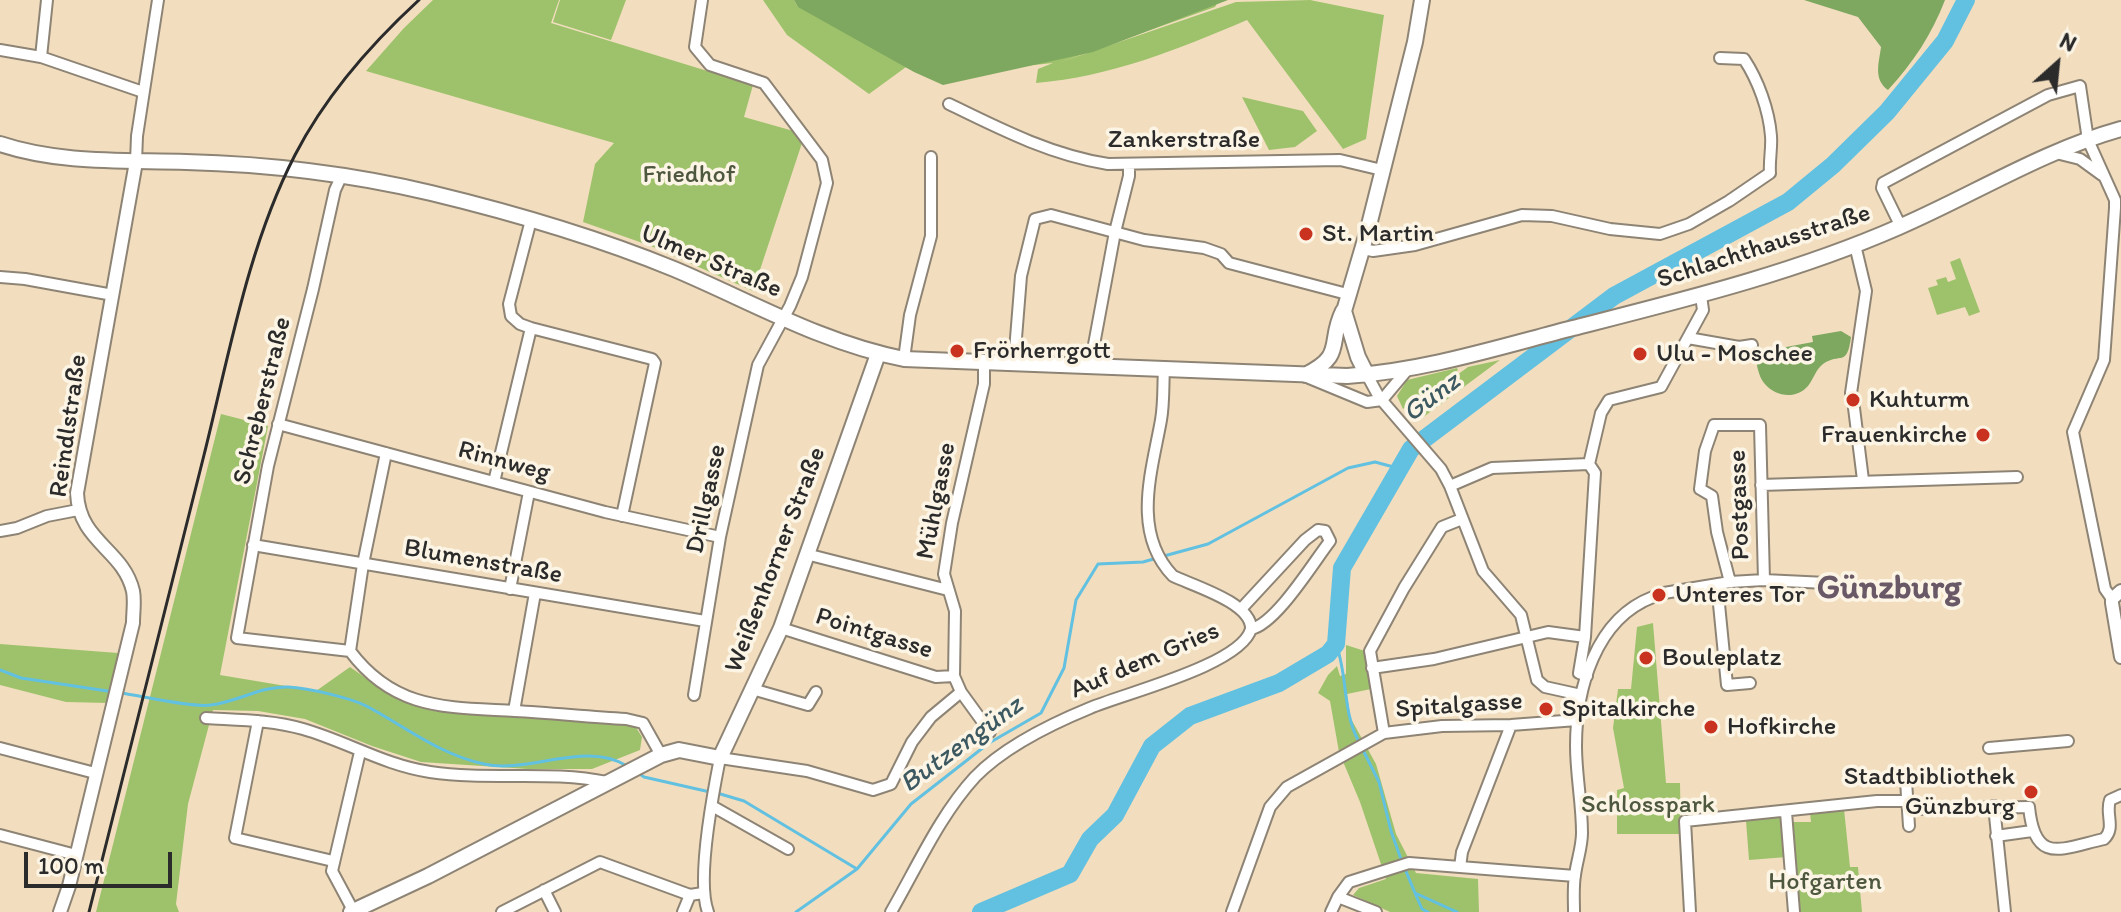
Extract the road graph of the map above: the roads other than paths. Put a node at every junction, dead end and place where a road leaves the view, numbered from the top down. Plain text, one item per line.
1 (47, 0) edge
2 (158, 0) edge
3 (702, 0) edge
4 (1422, 0) edge
5 (0, 50) edge
6 (41, 57) junction
7 (1720, 58) dead end
8 (143, 92) junction
9 (949, 104) dead end
10 (2121, 129) edge
11 (2088, 140) junction
12 (0, 144) edge
13 (2054, 153) junction
14 (931, 157) dead end
15 (136, 162) junction
16 (1129, 165) junction
17 (1382, 170) junction
18 (341, 177) junction
19 (2104, 177) junction
20 (531, 220) junction
21 (1901, 227) junction
22 (1115, 232) junction
23 (1855, 245) junction
24 (1363, 249) junction
25 (2116, 272) edge
26 (0, 277) edge
27 (1347, 294) junction
28 (113, 295) junction
29 (1695, 297) junction
30 (1344, 311) junction
31 (783, 318) junction
32 (531, 328) junction
33 (1688, 338) junction
34 (1752, 345) dead end
35 (878, 354) junction
36 (904, 359) junction
37 (984, 363) junction
38 (1014, 363) junction
39 (1090, 366) junction
40 (1164, 369) junction
41 (1408, 369) junction
42 (1304, 375) junction
43 (1367, 375) junction
44 (1851, 393) dead end
45 (1382, 400) junction
46 (1854, 408) dead end
47 (278, 424) junction
48 (386, 453) junction
49 (1589, 464) junction
50 (2017, 477) dead end
51 (1863, 480) junction
52 (494, 482) junction
53 (1761, 485) junction
54 (1450, 486) junction
55 (529, 492) junction
56 (78, 510) junction
57 (622, 516) junction
58 (1462, 519) junction
59 (0, 531) edge
60 (720, 537) junction
61 (253, 545) junction
62 (806, 554) junction
63 (363, 564) junction
64 (1764, 580) junction
65 (1730, 582) junction
66 (1826, 583) dead end
67 (1717, 584) junction
68 (510, 589) junction
69 (948, 590) junction
70 (535, 593) junction
71 (2117, 595) edge
72 (1242, 608) junction
73 (705, 621) junction
74 (781, 628) junction
75 (1251, 629) junction
76 (1528, 637) junction
77 (1585, 637) junction
78 (350, 651) junction
79 (2121, 657) edge
80 (1372, 668) junction
81 (954, 676) junction
82 (1587, 676) junction
83 (1750, 683) dead end
84 (752, 689) junction
85 (816, 692) dead end
86 (961, 692) junction
87 (694, 695) dead end
88 (1581, 695) junction
89 (514, 711) junction
90 (206, 718) dead end
91 (1577, 720) junction
92 (258, 721) junction
93 (1511, 725) junction
94 (990, 732) dead end
95 (1384, 733) junction
96 (2068, 741) dead end
97 (0, 748) edge
98 (1989, 748) dead end
99 (360, 752) junction
100 (661, 755) junction
101 (720, 758) junction
102 (95, 773) junction
103 (1906, 781) dead end
104 (607, 782) junction
105 (2121, 795) edge
106 (712, 803) junction
107 (1908, 805) junction
108 (1994, 806) junction
109 (1786, 812) junction
110 (1909, 826) dead end
111 (2032, 831) junction
112 (0, 835) edge
113 (1996, 836) junction
114 (788, 849) dead end
115 (76, 855) junction
116 (333, 861) junction
117 (1460, 867) junction
118 (1575, 876) junction
119 (544, 890) junction
120 (703, 893) junction
121 (690, 895) junction
122 (1338, 897) junction
123 (60, 912) edge
124 (353, 912) edge
125 (502, 912) edge
126 (555, 912) edge
127 (683, 912) edge
128 (708, 912) edge
129 (891, 912) edge
130 (1232, 912) edge
131 (1331, 912) edge
132 (1376, 912) edge
133 (1574, 912) edge
134 (1690, 912) edge
135 (1794, 912) edge
136 (2005, 912) edge

1 - 6 street
2 - 8 street
3 - 31 street, Drillgasse
4 - 17 main road
5 - 6 street
6 - 8 street
7 - 24 street
8 - 15 street
9 - 16 street, Zankerstraße
10 - 11 main road, Schlachthausstraße
11 - 13 main road, Schlachthausstraße
11 - 19 street
11 - 21 street
12 - 15 main road, Ulmer Straße
13 - 19 street
13 - 21 main road, Schlachthausstraße
14 - 36 street
15 - 18 main road, Ulmer Straße
15 - 28 street, Reindlstraße
16 - 17 street, Zankerstraße
16 - 22 street
17 - 24 main road
18 - 20 main road, Ulmer Straße
18 - 47 street, Schreberstraße
19 - 25 street
20 - 31 main road, Ulmer Straße
20 - 32 street
21 - 23 main road, Schlachthausstraße
22 - 27 street
22 - 38 street
22 - 39 street
23 - 29 main road, Schlachthausstraße
23 - 44 street
24 - 27 main road
25 - 71 street
26 - 28 street
27 - 30 main road
28 - 56 street, Reindlstraße
29 - 33 street
29 - 41 main road, Schlachthausstraße
30 - 42 main road
30 - 43 main road
31 - 35 main road, Ulmer Straße
31 - 60 street, Drillgasse
32 - 52 street
32 - 57 street
33 - 34 street
33 - 49 street
35 - 36 main road, Ulmer Straße
35 - 62 main road, Weißenhorner Straße
36 - 37 main road, Ulmer Straße
37 - 38 main road, Ulmer Straße
37 - 69 street, Mühlgasse
38 - 39 main road, Ulmer Straße
39 - 40 main road, Ulmer Straße
40 - 42 main road, Ulmer Straße
40 - 72 street
41 - 43 main road, Ulmer Straße
41 - 45 street
42 - 43 main road, Ulmer Straße
42 - 45 street
43 - 45 street
45 - 54 street
46 - 51 street
47 - 48 street, Rinnweg
47 - 61 street, Schreberstraße
48 - 52 street, Rinnweg
48 - 63 street
49 - 54 street
49 - 77 street
50 - 51 street
51 - 53 street
52 - 55 street, Rinnweg
53 - 64 street, Postgasse
53 - 65 street, Postgasse
54 - 58 street
55 - 57 street, Rinnweg
55 - 68 street
56 - 59 street
56 - 102 street, Reindlstraße
57 - 60 street, Rinnweg
58 - 76 street
58 - 80 street
60 - 73 street, Drillgasse
61 - 63 street, Blumenstraße
61 - 78 street, Schreberstraße
62 - 69 street
62 - 74 main road, Weißenhorner Straße
63 - 68 street, Blumenstraße
63 - 78 street
64 - 65 street
64 - 66 street
65 - 67 street
67 - 82 street
67 - 83 street
68 - 70 street, Blumenstraße
69 - 81 street, Mühlgasse
70 - 73 street, Blumenstraße
70 - 89 street
71 - 79 street
72 - 75 street
72 - 75 street, Auf dem Gries
73 - 87 street, Drillgasse
74 - 81 street, Pointgasse
74 - 84 main road, Weißenhorner Straße
75 - 129 street, Auf dem Gries
76 - 77 street
76 - 80 street
76 - 88 street
77 - 82 street
78 - 89 street
80 - 95 street
81 - 86 street, Mühlgasse
82 - 88 street
84 - 85 street
84 - 101 main road, Weißenhorner Straße
86 - 94 street, Mühlgasse
86 - 101 street
88 - 91 street
89 - 100 street
90 - 92 street
91 - 93 street, Spitalgasse
91 - 118 street
92 - 99 street
92 - 116 street
93 - 95 street, Spitalgasse
93 - 117 street
95 - 130 street, Spitalgasse
96 - 98 street
97 - 102 street
99 - 104 street
99 - 116 street
100 - 101 main road
100 - 104 main road
101 - 106 street
102 - 115 street, Reindlstraße
103 - 107 street
104 - 124 main road
105 - 111 street
106 - 114 street
106 - 120 street
107 - 108 street
107 - 109 street
107 - 110 street
108 - 111 street
108 - 113 street
109 - 134 street
109 - 135 street
111 - 113 street
112 - 115 street
113 - 136 street
115 - 123 street, Reindlstraße
116 - 124 street
117 - 118 street
117 - 122 street
118 - 133 street
119 - 121 street
119 - 125 street
119 - 126 street
120 - 121 street
120 - 128 street
121 - 127 street
122 - 131 street
122 - 132 street

